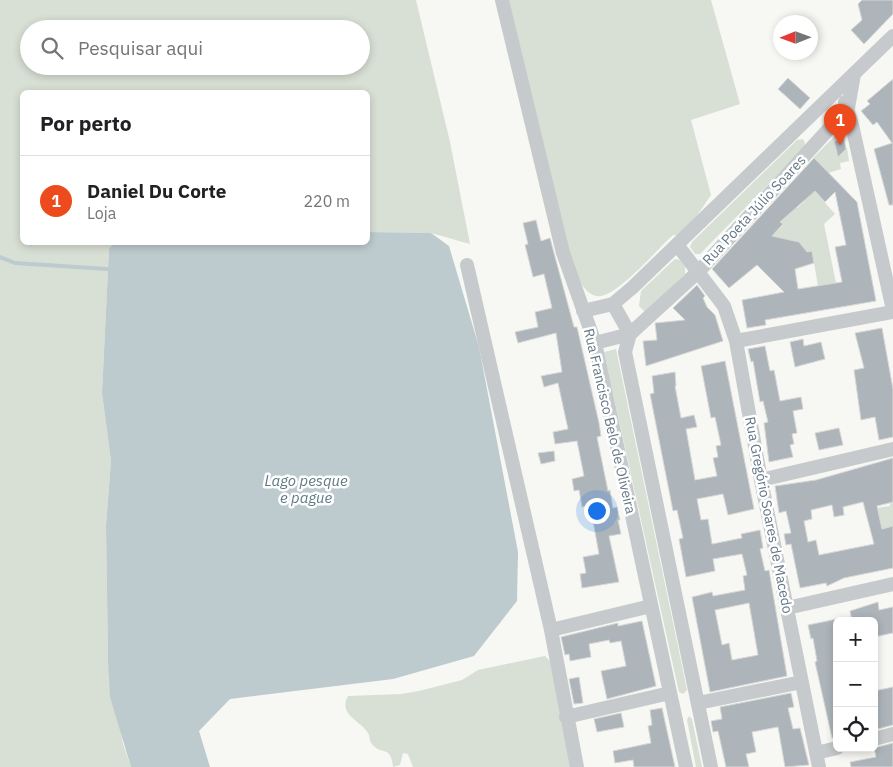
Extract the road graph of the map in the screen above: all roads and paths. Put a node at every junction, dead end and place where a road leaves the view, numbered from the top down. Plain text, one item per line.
1 (502, 0) edge
2 (893, 36) edge
3 (854, 74) junction
4 (838, 88) junction
5 (848, 108) junction
6 (678, 246) junction
7 (468, 266) dead end
8 (698, 271) junction
9 (613, 304) junction
10 (583, 311) junction
11 (893, 311) edge
12 (630, 334) junction
13 (736, 341) junction
14 (595, 343) junction
15 (893, 449) edge
16 (761, 480) junction
17 (893, 584) edge
18 (652, 606) junction
19 (787, 608) junction
20 (551, 630) junction
21 (802, 682) junction
22 (671, 697) junction
23 (698, 704) junction
24 (566, 717) junction
25 (675, 719) junction
26 (893, 734) edge
27 (878, 738) edge
28 (833, 749) edge
29 (816, 753) junction
30 (577, 767) edge
31 (686, 767) edge
32 (711, 767) edge
33 (819, 767) edge

1 - 10 street, Rua Francisco Belo de Oliveira
2 - 3 street, Rua Poeta Júlio Soares
3 - 4 street, Rua Poeta Júlio Soares
3 - 5 street
4 - 5 street
4 - 6 street, Rua Poeta Júlio Soares
5 - 8 street, Rua Poeta Júlio Soares
5 - 11 street
6 - 8 street, Rua Poeta Júlio Soares
6 - 9 street, Rua Poeta Júlio Soares
7 - 20 street
8 - 12 street, Rua Poeta Júlio Soares
8 - 13 street, Rua Gregório Soares de Macedo
9 - 10 street, Rua Poeta Júlio Soares
9 - 12 street
10 - 14 street, Rua Francisco Belo de Oliveira
11 - 13 street
12 - 14 street, Rua Poeta Júlio Soares
12 - 23 street, Rua Francisco Belo de Oliveira
13 - 16 street, Rua Gregório Soares de Macedo
14 - 18 street, Rua Francisco Belo de Oliveira
15 - 16 street
16 - 19 street, Rua Gregório Soares de Macedo
17 - 19 street
18 - 20 street
18 - 22 street, Rua Francisco Belo de Oliveira
19 - 21 street, Rua Gregório Soares de Macedo
20 - 24 street
21 - 23 street
21 - 29 street, Rua Gregório Soares de Macedo
22 - 23 street
22 - 24 street
22 - 25 street, Rua Francisco Belo de Oliveira
23 - 25 street
23 - 32 street, Rua Francisco Belo de Oliveira
24 - 30 street
25 - 31 street, Rua Francisco Belo de Oliveira
26 - 27 street
28 - 29 street
29 - 33 street, Rua Gregório Soares de Macedo

